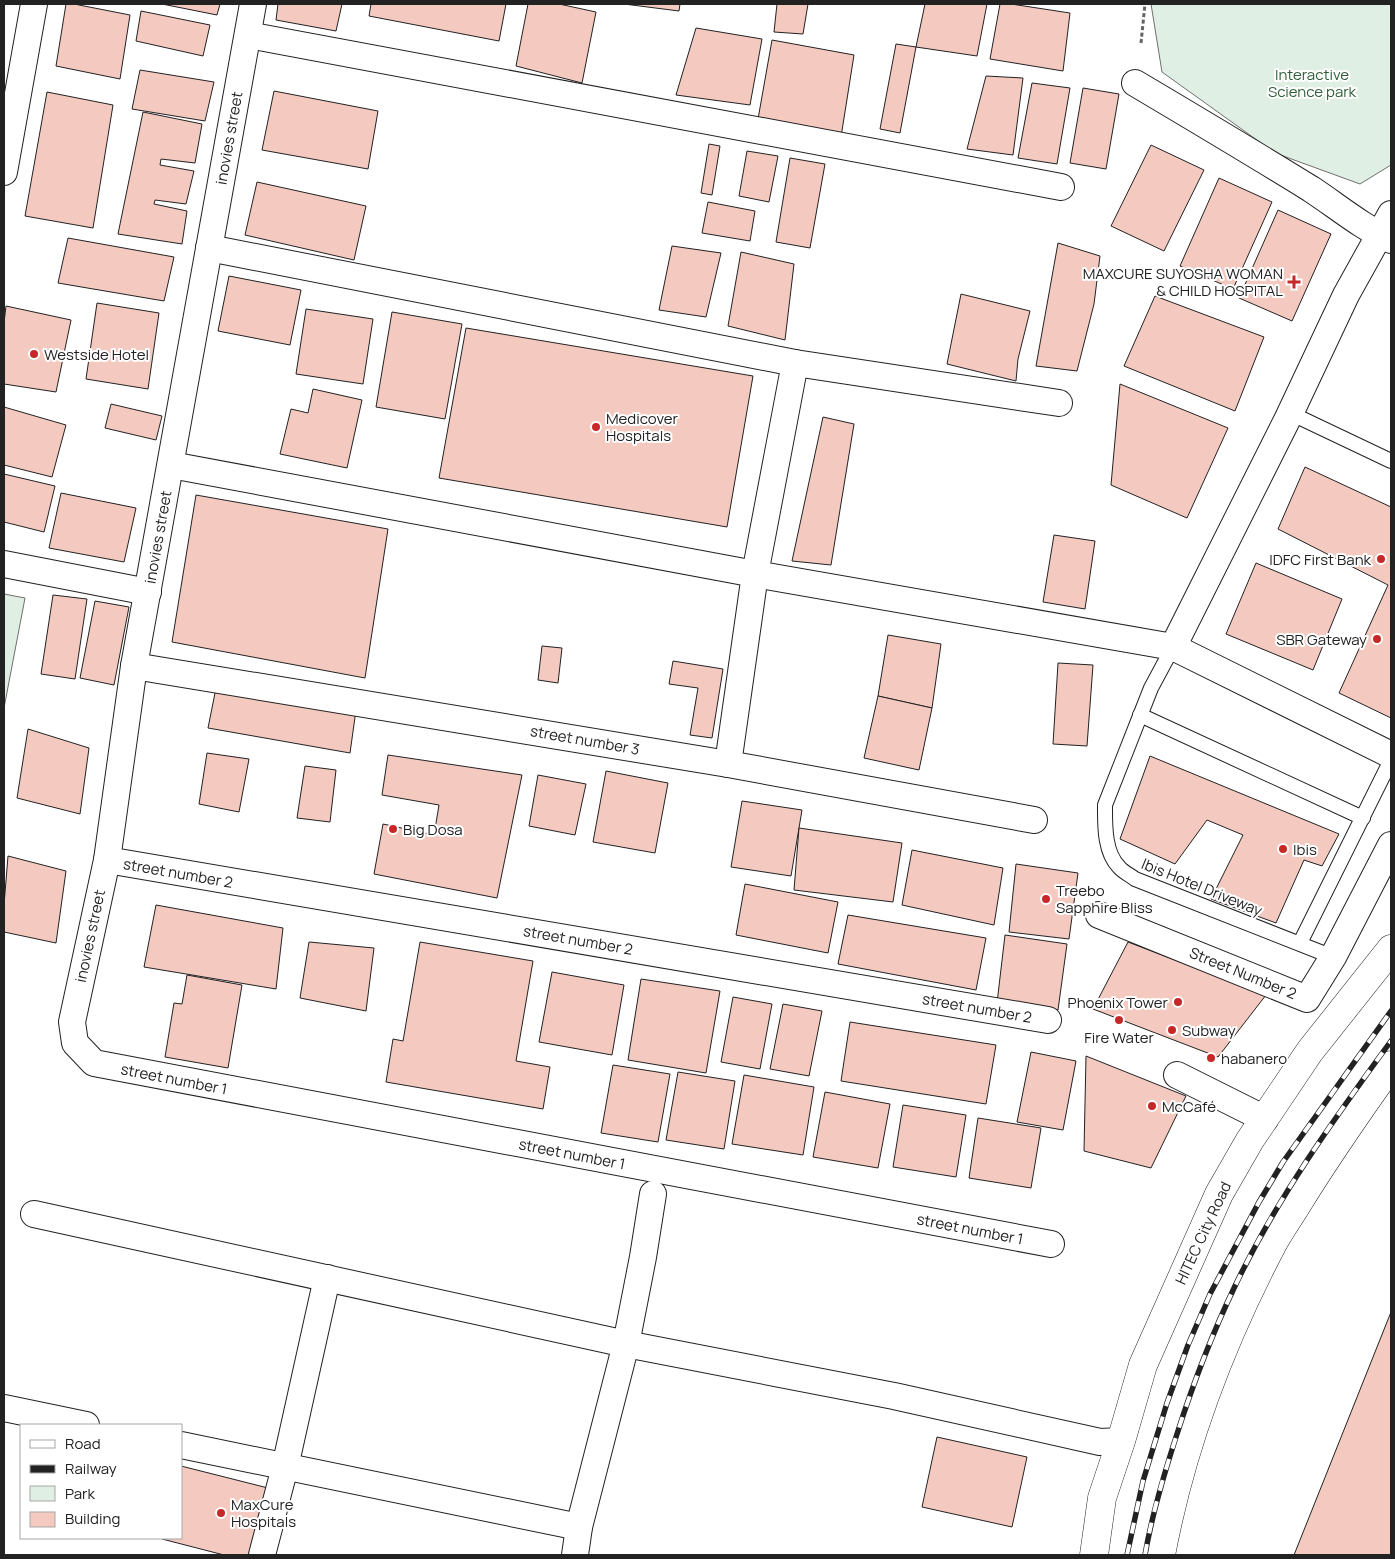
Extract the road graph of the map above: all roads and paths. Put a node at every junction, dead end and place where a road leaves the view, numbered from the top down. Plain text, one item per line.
1 (34, 4) edge
2 (253, 4) edge
3 (1145, 4) edge
4 (248, 35) junction
5 (1141, 43) dead end
6 (1135, 83) dead end
7 (4, 172) edge
8 (1061, 187) dead end
9 (1387, 230) edge
10 (209, 248) junction
11 (794, 363) junction
12 (1059, 403) dead end
13 (1290, 413) junction
14 (1391, 461) edge
15 (171, 465) junction
16 (4, 564) edge
17 (755, 574) junction
18 (148, 592) junction
19 (1173, 647) junction
20 (134, 666) junction
21 (1140, 715) junction
22 (1391, 754) edge
23 (1391, 760) edge
24 (728, 764) junction
25 (1362, 818) junction
26 (1034, 820) dead end
27 (1391, 845) edge
28 (107, 860) junction
29 (1103, 923) dead end
30 (1300, 943) junction
31 (1391, 949) edge
32 (1333, 957) junction
33 (1048, 1020) dead end
34 (94, 1063) joint
35 (1391, 1064) edge
36 (1177, 1075) dead end
37 (1265, 1119) junction
38 (652, 1194) dead end
39 (34, 1214) dead end
40 (1051, 1244) dead end
41 (327, 1278) junction
42 (626, 1344) junction
43 (4, 1408) edge
44 (81, 1424) edge
45 (1121, 1441) junction
46 (182, 1445) edge
47 (285, 1467) junction
48 (579, 1527) junction
49 (262, 1555) edge
50 (576, 1555) edge
51 (1094, 1555) edge
52 (1160, 1555) edge

1 - 7 street
2 - 4 street, inovies street
3 - 5 path
4 - 8 street
4 - 10 street, inovies street
6 - 9 street
9 - 13 street
10 - 11 street
10 - 15 street, inovies street
11 - 12 street
11 - 17 street
13 - 14 lane
13 - 19 street
15 - 17 street
15 - 18 street, inovies street
16 - 18 street
17 - 19 street
17 - 24 street
18 - 20 street, inovies street
19 - 21 lane, lbis Hotel Driveway
19 - 22 street
20 - 24 street, street number 3
20 - 28 street, inovies street
21 - 25 lane
21 - 30 lane, lbis Hotel Driveway
23 - 25 lane
24 - 26 street, street number 3
25 - 30 lane
27 - 32 street, Street Number 2
28 - 33 street, street number 2
28 - 34 street, inovies street
29 - 32 street, Street Number 2
30 - 32 lane, lbis Hotel Driveway
31 - 37 main road, HITEC City Road
34 - 40 street, street number 1
35 - 52 main road
36 - 37 street
37 - 45 main road, HITEC City Road
38 - 42 street
39 - 41 street
41 - 42 street
41 - 47 street
42 - 45 street
42 - 48 street
43 - 44 street
45 - 51 main road, HITEC City Road
46 - 47 street
47 - 48 street
47 - 49 street
48 - 50 street

